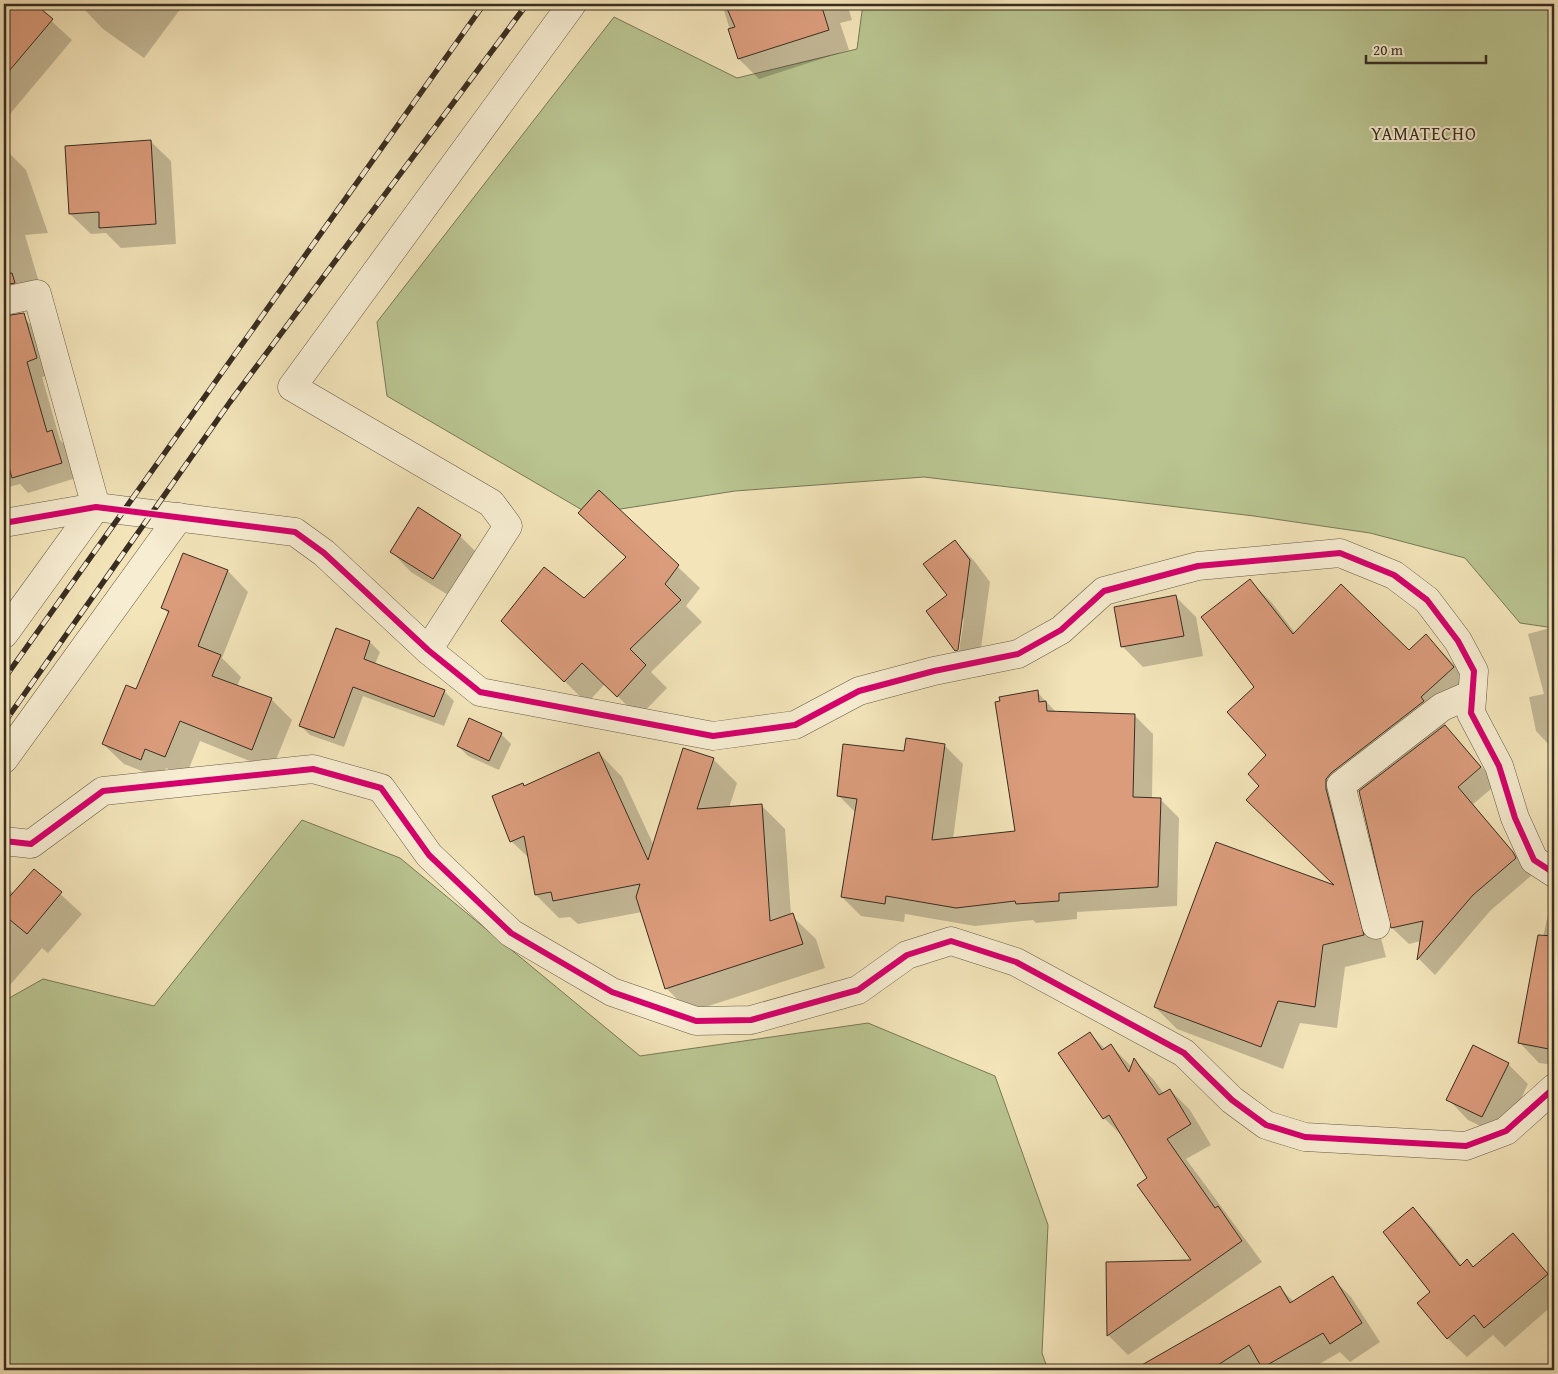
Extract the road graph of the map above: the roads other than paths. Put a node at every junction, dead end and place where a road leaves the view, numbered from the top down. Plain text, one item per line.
1 (572, 4) edge
2 (4, 301) edge
3 (96, 507) junction
4 (179, 517) junction
5 (4, 523) edge
6 (4, 634) edge
7 (428, 650) junction
8 (1472, 694) junction
9 (4, 759) edge
10 (4, 841) edge
11 (1554, 873) edge
12 (1376, 925) dead end
13 (1554, 1088) edge

1 - 7 street
2 - 3 street
3 - 4 street
3 - 5 street
3 - 6 street
4 - 7 street
4 - 9 street
7 - 8 street
8 - 11 street
8 - 12 street
10 - 13 street

